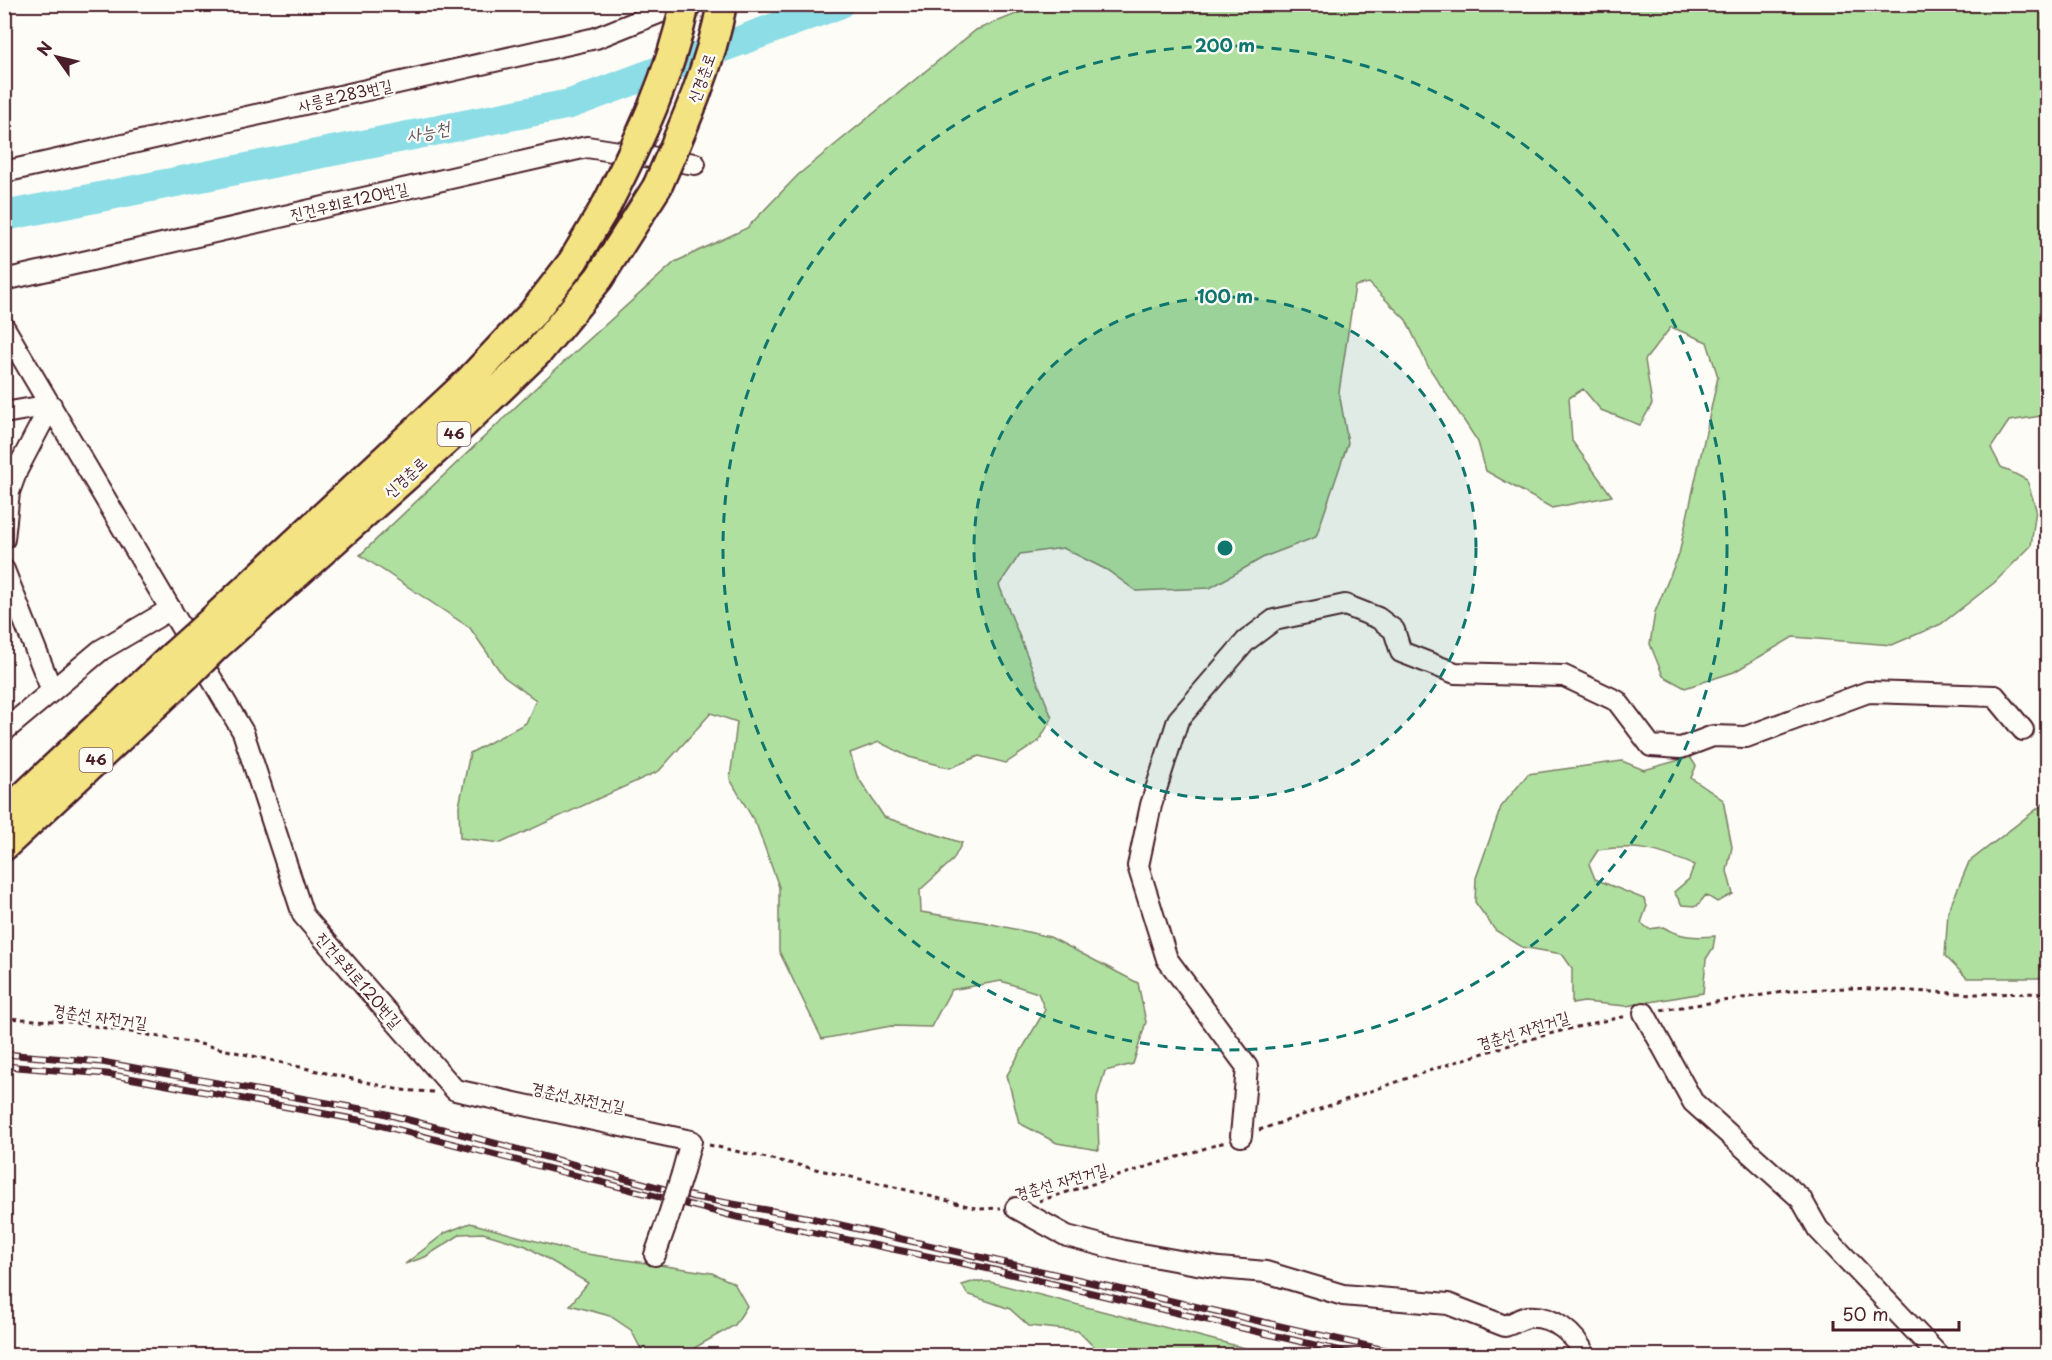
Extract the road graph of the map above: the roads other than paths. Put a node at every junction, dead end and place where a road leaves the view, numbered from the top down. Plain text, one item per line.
1 (683, 4) edge
2 (722, 4) edge
3 (695, 164) dead end
4 (4, 172) edge
5 (4, 280) edge
6 (4, 327) edge
7 (51, 405) junction
8 (4, 413) edge
9 (4, 539) edge
10 (4, 570) edge
11 (171, 609) junction
12 (208, 639) junction
13 (181, 665) junction
14 (52, 691) junction
15 (2023, 730) dead end
16 (4, 731) edge
17 (4, 815) edge
18 (4, 846) edge
19 (1644, 1013) road end
20 (1241, 1136) road end
21 (1016, 1208) road end
22 (655, 1256) dead end
23 (1585, 1356) edge
24 (1939, 1356) edge

1 - 4 street, 사릉로283번길
1 - 12 highway, 신경춘로 / 46, bridge
2 - 12 highway, 신경춘로 / 46, bridge
3 - 5 street, 진건우회로120번길
6 - 7 street, 진건우회로120번길
7 - 8 street
7 - 9 street
7 - 11 street, 진건우회로120번길
10 - 14 street
11 - 14 street
11 - 22 street, 진건우회로120번길, bridge
12 - 13 highway, 신경춘로 / 46, bridge
13 - 17 highway, 신경춘로 / 46
13 - 18 highway, 신경춘로 / 46
14 - 16 street
15 - 20 street
19 - 24 street
21 - 23 street

